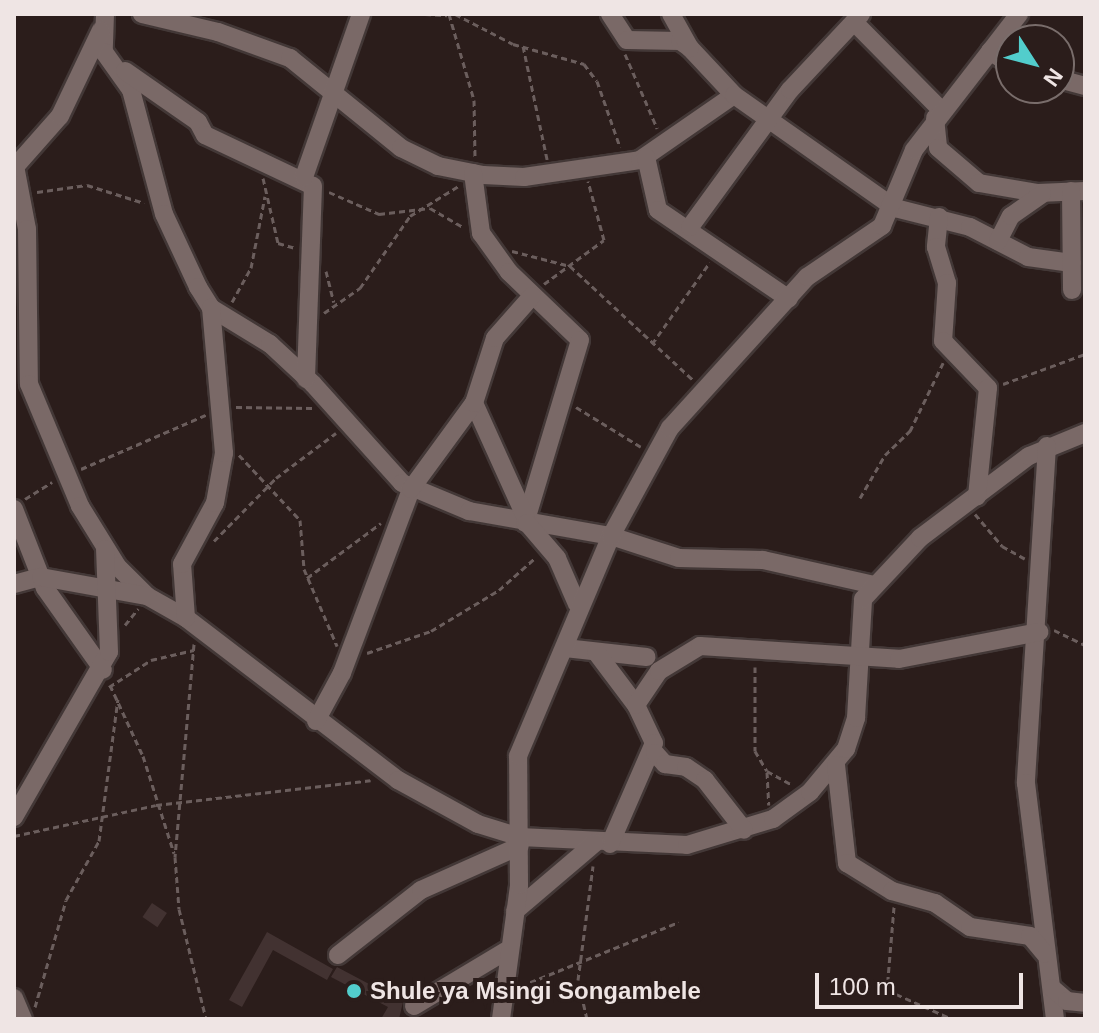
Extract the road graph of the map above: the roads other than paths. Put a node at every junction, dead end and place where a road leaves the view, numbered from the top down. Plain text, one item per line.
1 (142, 14) edge
2 (361, 14) edge
3 (610, 14) edge
4 (671, 14) edge
5 (1019, 14) edge
6 (104, 18) edge
7 (858, 18) edge
8 (690, 48) junction
9 (990, 51) junction
10 (995, 54) edge
11 (118, 67) junction
12 (333, 88) junction
13 (734, 95) junction
14 (938, 114) junction
15 (770, 117) junction
16 (653, 152) junction
17 (15, 167) edge
18 (474, 173) junction
19 (307, 179) junction
20 (1078, 191) edge
21 (1044, 193) junction
22 (895, 208) junction
23 (939, 217) junction
24 (690, 227) junction
25 (998, 241) junction
26 (1072, 263) junction
27 (1072, 290) dead end
28 (531, 294) junction
29 (789, 299) junction
30 (218, 312) junction
31 (306, 379) junction
32 (474, 403) junction
33 (1085, 433) edge
34 (1047, 446) junction
35 (408, 496) junction
36 (971, 500) junction
37 (15, 506) edge
38 (526, 521) junction
39 (578, 531) junction
40 (611, 536) junction
41 (105, 549) junction
42 (561, 567) junction
43 (41, 577) junction
44 (14, 584) edge
45 (874, 585) junction
46 (102, 592) junction
47 (147, 597) junction
48 (577, 604) junction
49 (190, 621) junction
50 (1039, 632) junction
51 (565, 648) junction
52 (596, 652) junction
53 (647, 657) dead end
54 (862, 657) junction
55 (106, 678) junction
56 (636, 705) junction
57 (316, 721) junction
58 (655, 753) junction
59 (836, 765) junction
60 (14, 817) edge
61 (744, 830) junction
62 (520, 841) junction
63 (601, 843) junction
64 (515, 911) junction
65 (506, 951) junction
66 (338, 955) dead end
67 (1048, 957) junction
68 (1052, 988) junction
69 (14, 998) edge
70 (1085, 1003) edge
71 (414, 1006) dead end
72 (23, 1019) edge
73 (501, 1019) edge
74 (1055, 1019) edge

1 - 12 street
2 - 12 street
3 - 8 street
4 - 8 street
5 - 9 street
6 - 11 street
6 - 17 street
7 - 14 street
7 - 15 street
8 - 13 street
9 - 10 street
9 - 14 street
11 - 19 street
11 - 30 street
12 - 18 street
12 - 19 street
13 - 15 street
13 - 16 street
14 - 21 street
14 - 22 street
15 - 22 street
15 - 24 street
16 - 18 street
16 - 24 street
17 - 41 street
18 - 28 street
19 - 31 street
20 - 21 street
20 - 26 street
21 - 25 street
22 - 23 street
22 - 29 street
23 - 25 street
23 - 36 street
24 - 29 street
25 - 26 street
26 - 27 street
28 - 32 street
28 - 38 street
29 - 40 street
30 - 31 street
30 - 49 street
31 - 35 street
32 - 35 street
32 - 38 street
33 - 34 street
34 - 36 street
34 - 50 street
35 - 38 street
35 - 57 street
36 - 45 street
37 - 43 street
38 - 39 street
38 - 42 street
39 - 40 street
39 - 42 street
40 - 45 street
40 - 48 street
41 - 46 street
41 - 47 street
42 - 48 street
43 - 44 street
43 - 46 street
43 - 55 street
45 - 54 street
46 - 47 street
46 - 55 street
47 - 49 street
48 - 51 street
49 - 57 street
50 - 54 street
50 - 67 street
51 - 52 street
51 - 62 street
52 - 53 street
52 - 56 street
54 - 56 street
54 - 59 street
55 - 60 street
56 - 58 street
57 - 62 street
58 - 61 street
58 - 63 street
59 - 61 street
59 - 67 street
61 - 63 street
62 - 63 street
62 - 64 street
62 - 66 street
63 - 64 street
64 - 65 street
65 - 71 street
65 - 73 street
67 - 68 street
68 - 70 street
68 - 74 street
69 - 72 street

